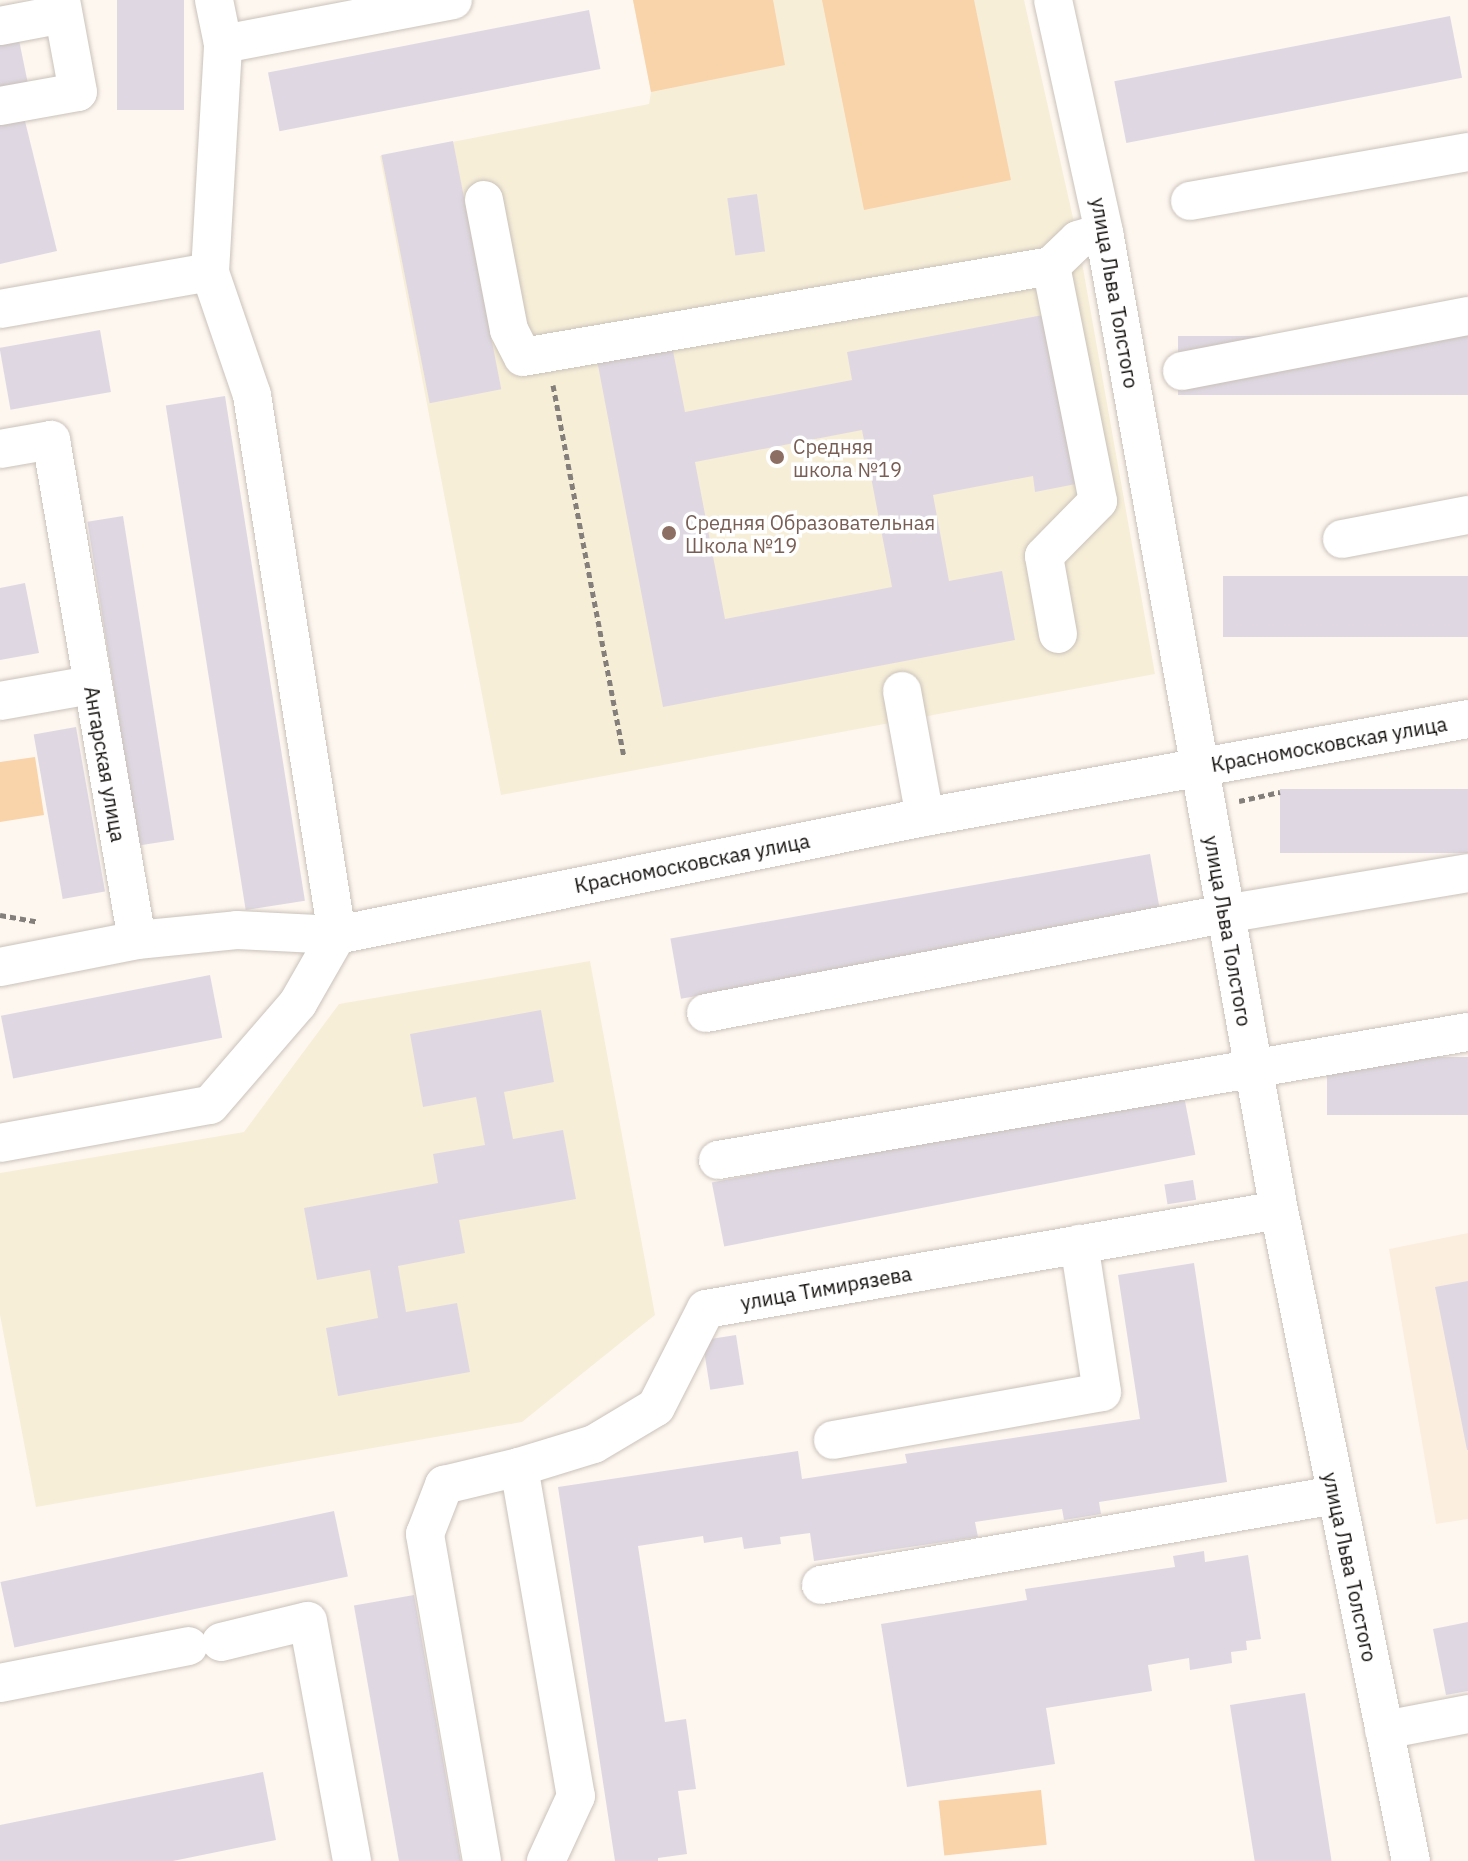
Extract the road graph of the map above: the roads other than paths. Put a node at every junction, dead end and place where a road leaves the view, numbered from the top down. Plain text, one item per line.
1 (214, 0) edge
2 (453, 0) edge
3 (1053, 0) edge
4 (62, 7) edge
5 (0, 26) edge
6 (223, 44) junction
7 (0, 106) edge
8 (1468, 152) edge
9 (484, 200) dead end
10 (1190, 201) dead end
11 (1104, 232) junction
12 (1051, 266) junction
13 (210, 272) junction
14 (0, 309) edge
15 (1468, 316) edge
16 (1182, 371) dead end
17 (0, 449) edge
18 (1468, 515) edge
19 (1342, 539) dead end
20 (1058, 634) dead end
21 (91, 685) junction
22 (902, 691) dead end
23 (0, 701) edge
24 (1468, 719) edge
25 (1200, 767) junction
26 (925, 817) junction
27 (1468, 873) edge
28 (1224, 914) junction
29 (337, 935) junction
30 (137, 940) junction
31 (0, 967) edge
32 (706, 1013) dead end
33 (1468, 1032) edge
34 (1252, 1068) junction
35 (0, 1143) edge
36 (718, 1160) dead end
37 (1279, 1210) junction
38 (1079, 1244) junction
39 (833, 1440) dead end
40 (519, 1467) junction
41 (1335, 1495) junction
42 (821, 1585) dead end
43 (0, 1683) edge
44 (1468, 1714) edge
45 (1384, 1730) junction
46 (352, 1861) edge
47 (482, 1861) edge
48 (546, 1861) edge
49 (1411, 1861) edge

1 - 6 street
2 - 6 street
3 - 11 street, улица Льва Толстого
4 - 5 street
4 - 7 street
6 - 13 street
8 - 10 street
9 - 12 street
11 - 12 street
11 - 25 street, улица Льва Толстого
12 - 20 street
13 - 14 street
13 - 29 street
15 - 16 street
17 - 21 street, Ангарская улица
18 - 19 street
21 - 23 street
21 - 30 street, Ангарская улица
22 - 26 street
24 - 25 street, Красномосковская улица
25 - 26 street, Красномосковская улица
25 - 28 street, улица Льва Толстого
26 - 29 street, Красномосковская улица
27 - 28 street
28 - 32 street
28 - 34 street, улица Льва Толстого
29 - 30 street
29 - 35 street
30 - 31 street
33 - 34 street
34 - 36 street
34 - 37 street, улица Льва Толстого
37 - 38 street, улица Тимирязева
37 - 41 street, улица Льва Толстого
38 - 39 street
38 - 40 street, улица Тимирязева
40 - 47 street, улица Тимирязева
40 - 48 street
41 - 42 street
41 - 45 street, улица Льва Толстого
43 - 46 street
44 - 45 street
45 - 49 street, улица Льва Толстого

